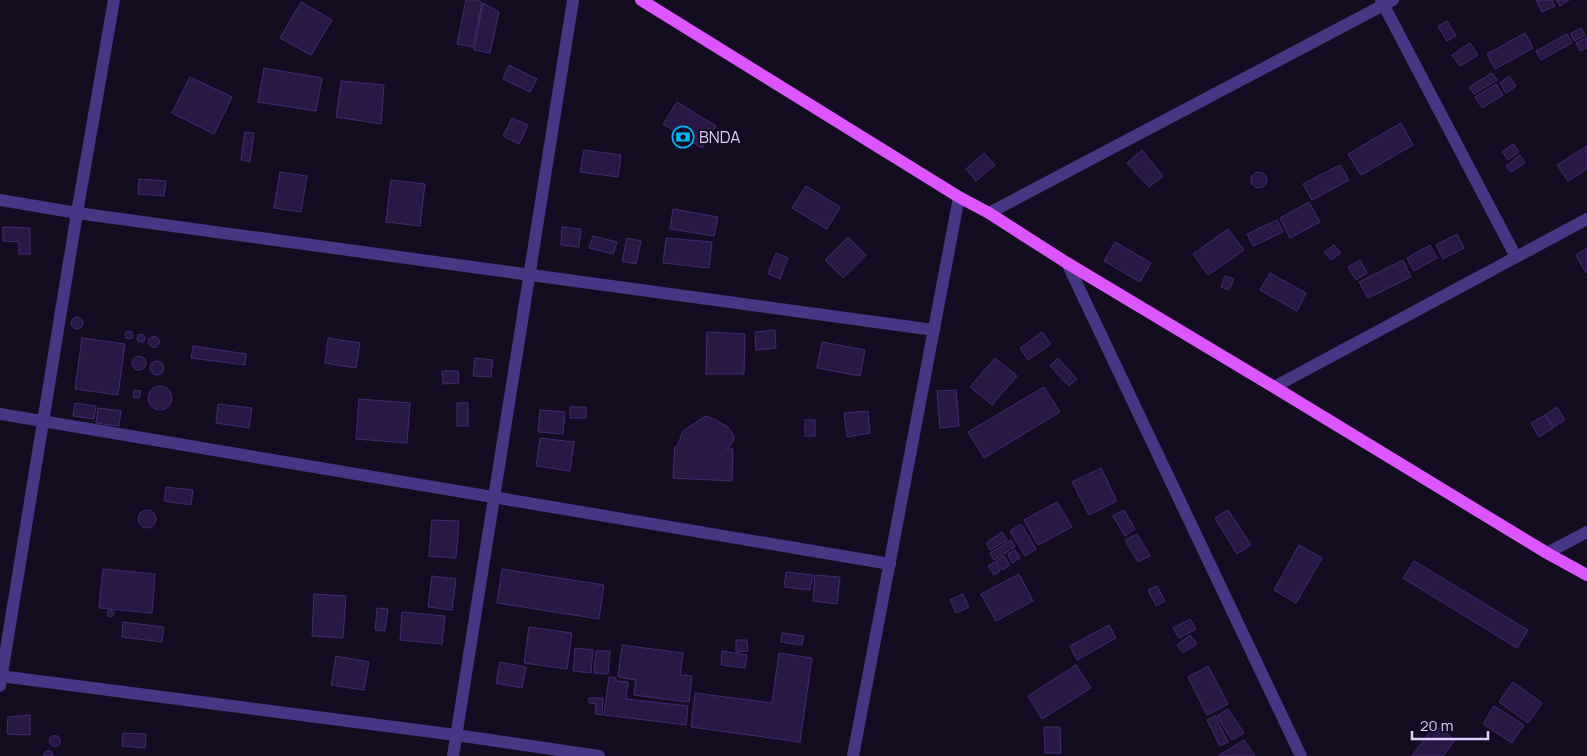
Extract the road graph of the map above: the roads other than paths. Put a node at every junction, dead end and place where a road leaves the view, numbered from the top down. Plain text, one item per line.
1 (114, 0) edge
2 (572, 0) edge
3 (641, 0) edge
4 (1386, 2) edge
5 (959, 197) junction
6 (0, 200) edge
7 (77, 213) junction
8 (989, 213) junction
9 (1587, 219) edge
10 (1516, 257) junction
11 (1067, 263) junction
12 (529, 275) junction
13 (934, 330) junction
14 (1274, 387) junction
15 (0, 414) edge
16 (44, 422) junction
17 (494, 498) junction
18 (1587, 532) edge
19 (1547, 553) junction
20 (890, 564) junction
21 (1587, 575) edge
22 (0, 679) edge
23 (456, 735) junction
24 (453, 756) edge
25 (600, 756) edge
26 (853, 756) edge
27 (1301, 756) edge

1 - 7 street
2 - 12 street
3 - 5 main road
4 - 8 street
4 - 10 street
5 - 8 main road
5 - 13 street
6 - 7 street
7 - 12 street
7 - 16 street
8 - 11 main road
9 - 10 street
10 - 14 street
11 - 14 main road
11 - 27 street
12 - 13 street
12 - 17 street
13 - 20 street
14 - 19 main road
15 - 16 street
16 - 17 street
16 - 22 street
17 - 20 street
17 - 23 street
18 - 19 street
19 - 21 main road
20 - 26 street
22 - 23 street
23 - 24 street
23 - 25 street

